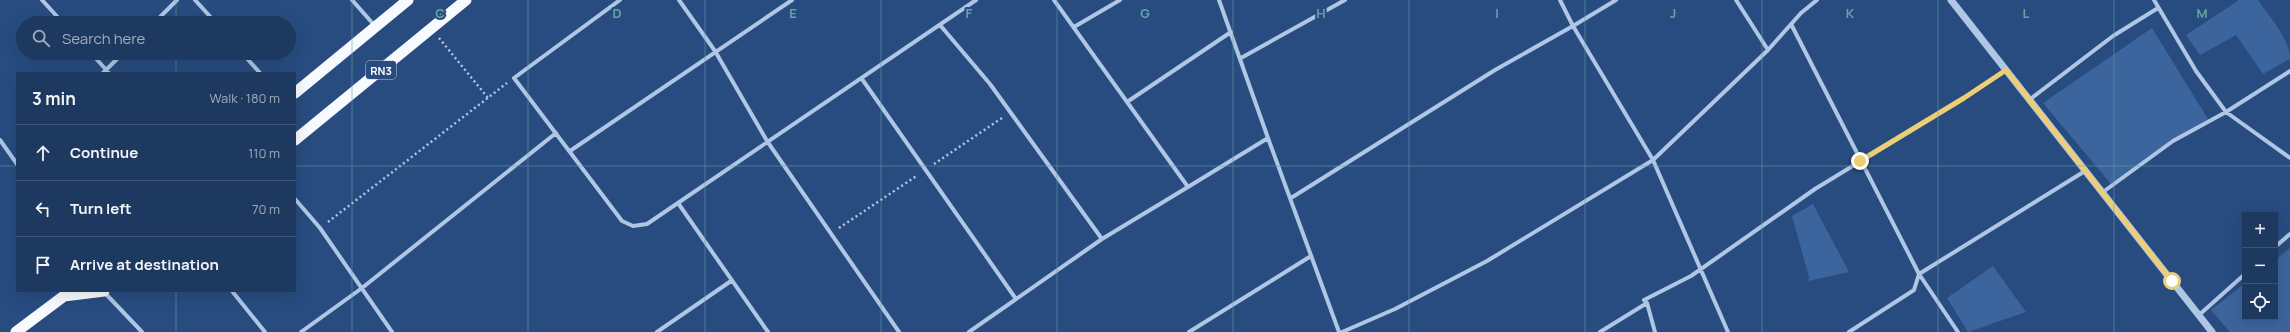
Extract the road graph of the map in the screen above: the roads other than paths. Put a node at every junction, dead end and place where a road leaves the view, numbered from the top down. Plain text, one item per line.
1 (42, 0) edge
2 (177, 0) edge
3 (196, 0) edge
4 (352, 0) edge
5 (408, 0) edge
6 (466, 0) edge
7 (620, 0) edge
8 (679, 0) edge
9 (792, 0) edge
10 (976, 0) edge
11 (1054, 0) edge
12 (1120, 0) edge
13 (1219, 0) edge
14 (1345, 0) edge
15 (1560, 0) edge
16 (1616, 0) edge
17 (1736, 0) edge
18 (1817, 0) edge
19 (1951, 0) edge
20 (2154, 0) edge
21 (2158, 8) junction
22 (57, 16) edge
23 (161, 16) edge
24 (210, 16) edge
25 (1791, 24) junction
26 (940, 25) junction
27 (1573, 26) junction
28 (376, 27) junction
29 (1074, 27) junction
30 (1231, 32) junction
31 (1768, 50) junction
32 (715, 52) junction
33 (1241, 58) junction
34 (98, 60) edge
35 (117, 60) edge
36 (248, 60) edge
37 (2006, 70) junction
38 (108, 71) edge
39 (2290, 71) edge
40 (259, 72) edge
41 (862, 79) junction
42 (296, 92) edge
43 (2029, 100) junction
44 (1127, 102) junction
45 (2226, 112) junction
46 (556, 133) junction
47 (1268, 138) junction
48 (296, 139) edge
49 (0, 140) edge
50 (767, 141) junction
51 (570, 151) junction
52 (16, 155) edge
53 (13, 158) junction
54 (2290, 158) edge
55 (1653, 160) junction
56 (1860, 161) junction
57 (16, 162) edge
58 (2085, 171) junction
59 (1188, 187) junction
60 (2103, 192) junction
61 (1291, 198) junction
62 (296, 200) edge
63 (678, 203) junction
64 (2290, 234) edge
65 (1102, 239) junction
66 (2278, 244) edge
67 (1311, 256) junction
68 (1700, 268) junction
69 (1919, 274) junction
70 (2242, 277) edge
71 (731, 281) junction
72 (362, 288) junction
73 (91, 292) edge
74 (105, 292) edge
75 (233, 292) edge
76 (65, 294) edge
77 (1016, 299) junction
78 (1647, 303) junction
79 (2199, 315) junction
80 (16, 332) edge
81 (142, 332) edge
82 (265, 332) edge
83 (301, 332) edge
84 (392, 332) edge
85 (657, 332) edge
86 (768, 332) edge
87 (899, 332) edge
88 (969, 332) edge
89 (1189, 332) edge
90 (1340, 332) edge
91 (1600, 332) edge
92 (1655, 332) edge
93 (1728, 332) edge
94 (1850, 332) edge
95 (1958, 332) edge
96 (2212, 332) edge

1 - 22 street
2 - 23 street
3 - 24 street
4 - 28 street
5 - 28 highway
6 - 48 highway, RN3
7 - 46 street
8 - 32 street
9 - 32 street
10 - 26 street
11 - 29 street
12 - 29 street
13 - 30 street
14 - 33 street
15 - 27 street
16 - 27 street
17 - 31 street
18 - 25 street
19 - 37 street
20 - 21 street
21 - 43 street
21 - 45 street
25 - 31 street
25 - 56 street
26 - 41 street
26 - 65 street
27 - 55 street
27 - 61 street
28 - 42 highway
29 - 44 street
30 - 33 street
30 - 44 street
31 - 55 street
32 - 50 street
32 - 51 street
33 - 47 street
34 - 38 street
35 - 38 street
36 - 40 street
37 - 43 street
37 - 56 street
39 - 45 street
41 - 50 street
41 - 77 street
43 - 58 street
44 - 59 street
45 - 54 street
45 - 60 street
46 - 51 street
46 - 72 street
47 - 59 street
47 - 61 street
49 - 53 street
50 - 63 street
50 - 87 street
51 - 63 street
52 - 53 street
53 - 57 street
55 - 68 street
55 - 90 street
56 - 68 street
56 - 69 street
58 - 60 street
58 - 69 street
59 - 65 street
60 - 79 street
61 - 67 street
62 - 72 street
63 - 71 street
64 - 66 street
65 - 77 street
67 - 89 street
67 - 90 street
68 - 78 street
68 - 93 street
69 - 94 street
69 - 95 street
70 - 79 street
71 - 85 street
71 - 86 street
72 - 83 street
72 - 84 street
73 - 76 highway
74 - 81 street
75 - 82 street
76 - 80 highway
77 - 88 street
78 - 91 street
78 - 92 street
79 - 96 street

